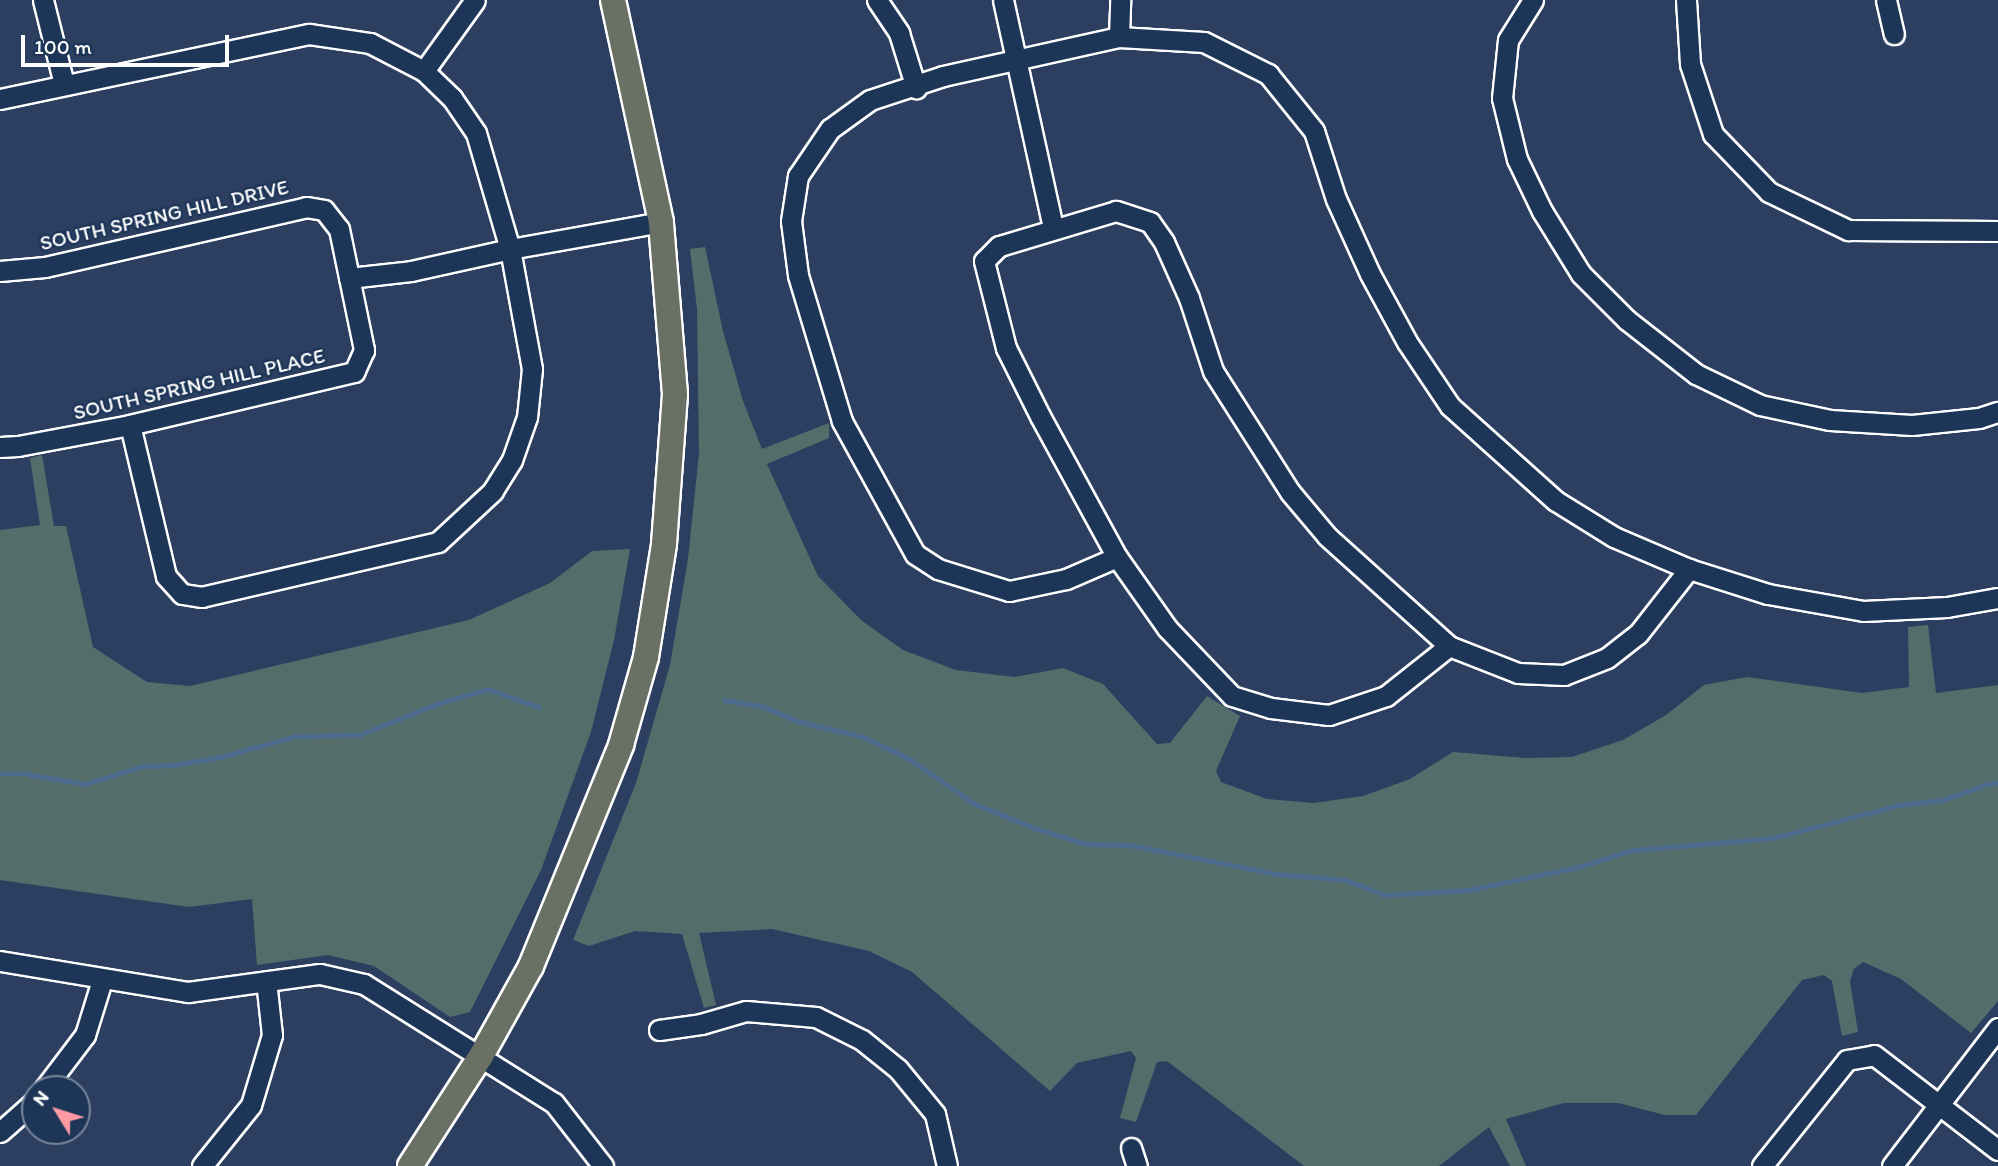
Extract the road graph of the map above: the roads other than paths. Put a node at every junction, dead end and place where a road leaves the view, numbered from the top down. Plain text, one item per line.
1 (43, 0) edge
2 (475, 0) edge
3 (613, 0) edge
4 (877, 0) edge
5 (1003, 0) edge
6 (1120, 0) edge
7 (1533, 0) edge
8 (1686, 0) edge
9 (1886, 0) edge
10 (1895, 34) dead end
11 (1119, 37) junction
12 (1015, 61) junction
13 (424, 71) junction
14 (64, 84) junction
15 (916, 88) junction
16 (0, 99) edge
17 (661, 222) junction
18 (1053, 228) junction
19 (1998, 231) edge
20 (510, 249) junction
21 (0, 271) edge
22 (349, 278) junction
23 (1998, 412) edge
24 (130, 425) junction
25 (0, 447) edge
26 (1117, 557) junction
27 (1689, 569) junction
28 (1998, 598) edge
29 (1449, 646) junction
30 (0, 961) edge
31 (102, 980) junction
32 (266, 981) junction
33 (1998, 1028) edge
34 (659, 1030) dead end
35 (481, 1056) junction
36 (55, 1075) edge
37 (1941, 1103) junction
38 (21, 1113) edge
39 (0, 1132) edge
40 (1998, 1150) edge
41 (202, 1166) edge
42 (410, 1166) edge
43 (603, 1166) edge
44 (947, 1166) edge
45 (1762, 1166) edge
46 (1892, 1166) edge

1 - 14 street
2 - 13 street
3 - 17 main road
4 - 15 street
5 - 12 street
6 - 11 street
7 - 23 street
8 - 19 street
9 - 10 street
11 - 12 street
11 - 27 street
12 - 15 street
12 - 18 street
13 - 14 street
13 - 20 street
14 - 16 street
15 - 26 street
17 - 20 street
17 - 35 main road
18 - 26 street
18 - 29 street
20 - 22 street
20 - 24 street
21 - 22 street, SOUTH SPRING HILL DRIVE
22 - 24 street, SOUTH SPRING HILL PLACE
24 - 25 street, SOUTH SPRING HILL PLACE
26 - 29 street
27 - 28 street
27 - 29 street
30 - 31 street
31 - 32 street
31 - 36 street
32 - 35 street
32 - 41 street
33 - 37 street
34 - 44 street
35 - 42 main road
35 - 43 street
37 - 40 street
37 - 45 street
37 - 46 street
38 - 39 street

